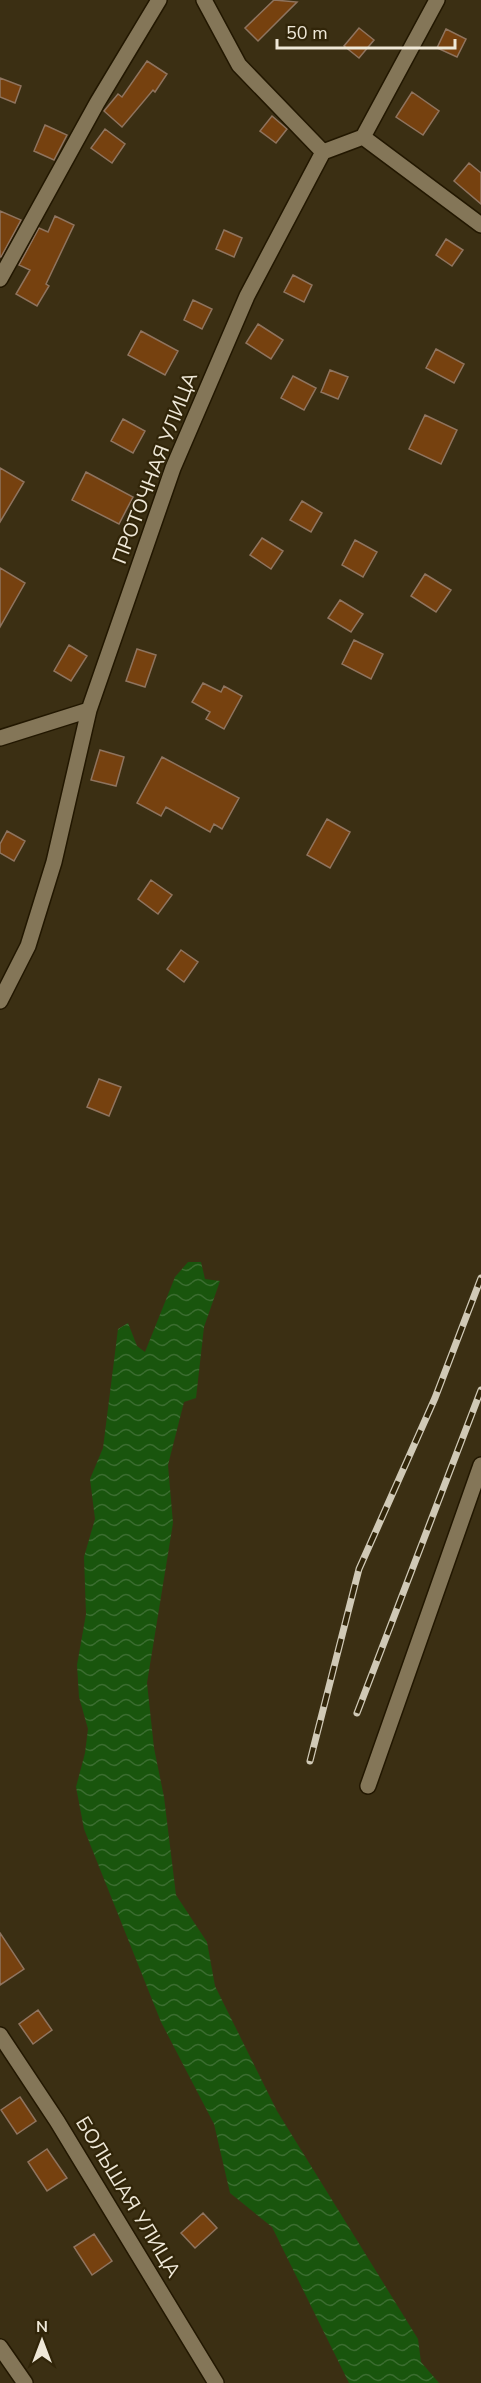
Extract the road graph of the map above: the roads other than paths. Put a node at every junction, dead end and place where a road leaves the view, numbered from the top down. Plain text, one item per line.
1 (159, 0) edge
2 (204, 0) edge
3 (437, 0) edge
4 (363, 137) junction
5 (323, 152) junction
6 (481, 225) edge
7 (0, 279) edge
8 (89, 710) junction
9 (0, 738) edge
10 (0, 1001) edge
11 (481, 1464) edge
12 (368, 1786) dead end
13 (0, 2036) edge
14 (0, 2347) edge
15 (25, 2383) edge
16 (216, 2383) edge

1 - 7 street
2 - 5 street
3 - 4 street
4 - 5 street
4 - 6 street
5 - 8 street, ПРОТОЧНАЯ УЛИЦА
8 - 9 street
8 - 10 street, ПРОТОЧНАЯ УЛИЦА
11 - 12 street
13 - 16 street, БОЛЬШАЯ УЛИЦА
14 - 15 street

